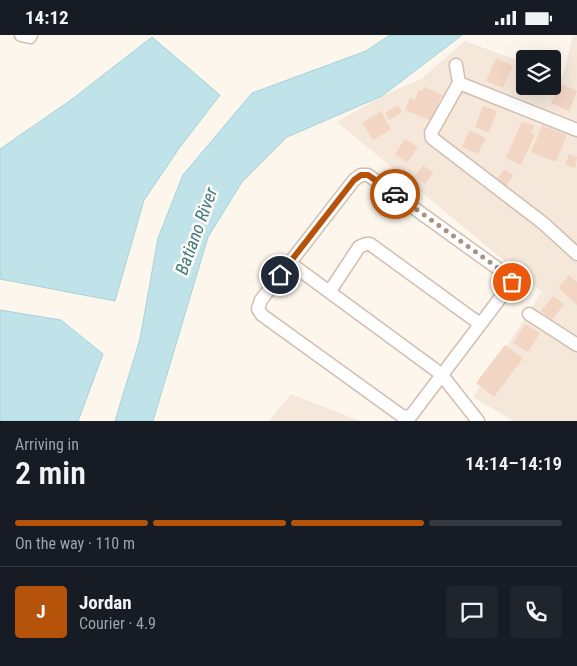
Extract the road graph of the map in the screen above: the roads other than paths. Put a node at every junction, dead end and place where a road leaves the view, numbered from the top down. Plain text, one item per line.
1 (21, 35) edge
2 (32, 35) edge
3 (456, 65) dead end
4 (460, 83) junction
5 (577, 130) edge
6 (577, 254) edge
7 (290, 263) junction
8 (330, 291) junction
9 (529, 314) dead end
10 (480, 324) junction
11 (577, 345) edge
12 (442, 374) junction
13 (477, 421) edge

1 - 2 street
3 - 4 street
4 - 5 street
4 - 6 street
7 - 8 street
7 - 10 street
7 - 12 street
8 - 10 street
8 - 12 street
9 - 11 street
10 - 12 street
12 - 13 street

